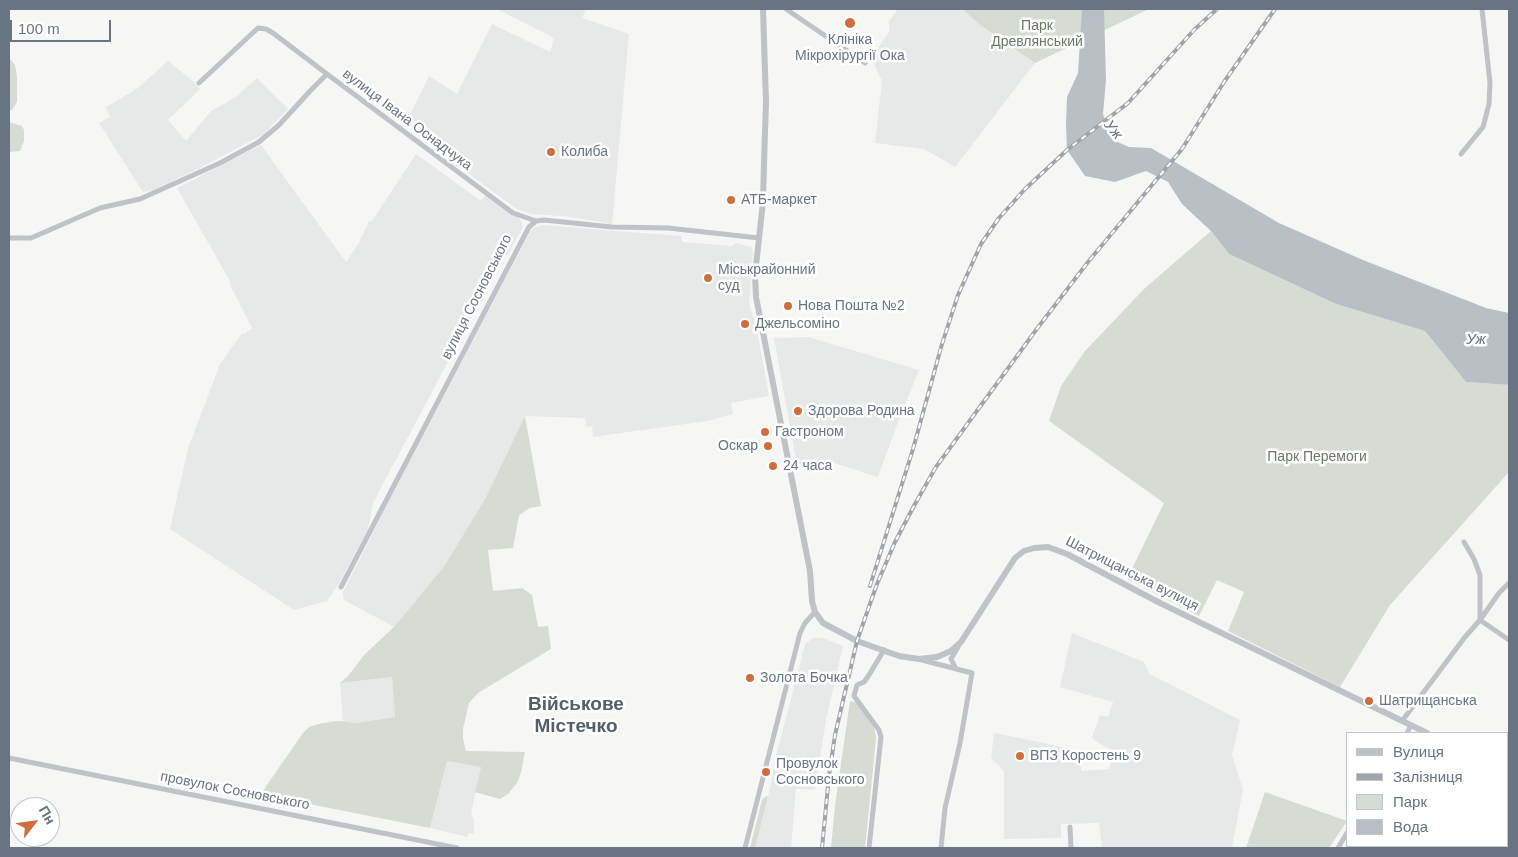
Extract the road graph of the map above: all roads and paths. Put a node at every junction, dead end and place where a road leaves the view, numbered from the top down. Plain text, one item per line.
1 (763, 9) edge
2 (786, 9) edge
3 (1482, 9) edge
4 (865, 64) dead end
5 (327, 74) junction
6 (199, 83) dead end
7 (1461, 154) dead end
8 (536, 221) junction
9 (9, 238) edge
10 (759, 238) junction
11 (1464, 542) dead end
12 (1509, 582) edge
13 (341, 587) dead end
14 (815, 612) junction
15 (1480, 620) junction
16 (1509, 640) edge
17 (961, 642) junction
18 (884, 650) junction
19 (919, 659) junction
20 (956, 669) junction
21 (1402, 721) junction
22 (1411, 725) junction
23 (1408, 732) edge
24 (1425, 732) edge
25 (9, 758) edge
26 (1070, 827) dead end
27 (1346, 835) edge
28 (457, 848) edge
29 (745, 848) edge
30 (869, 848) edge
31 (941, 848) edge
32 (1072, 848) edge
33 (1338, 848) edge

1 - 10 street
2 - 4 street
3 - 7 street
5 - 6 street
5 - 8 street, вулиця Івана Оснадчука
5 - 9 street, вулиця Івана Оснадчука
8 - 10 street
8 - 13 street, вулиця Сосновського
10 - 14 street
11 - 15 street
12 - 15 street
14 - 18 street, Шатрищанська вулиця
14 - 29 street
15 - 16 street
15 - 21 street
17 - 19 street, Шатрищанська вулиця
17 - 20 street
17 - 21 street, Шатрищанська вулиця
18 - 19 street, Шатрищанська вулиця
18 - 30 street
19 - 20 street
20 - 31 street
21 - 22 street, Шатрищанська вулиця
22 - 23 street
22 - 24 street, Шатрищанська вулиця
25 - 28 street, провулок Сосновського
26 - 32 street
27 - 33 street

